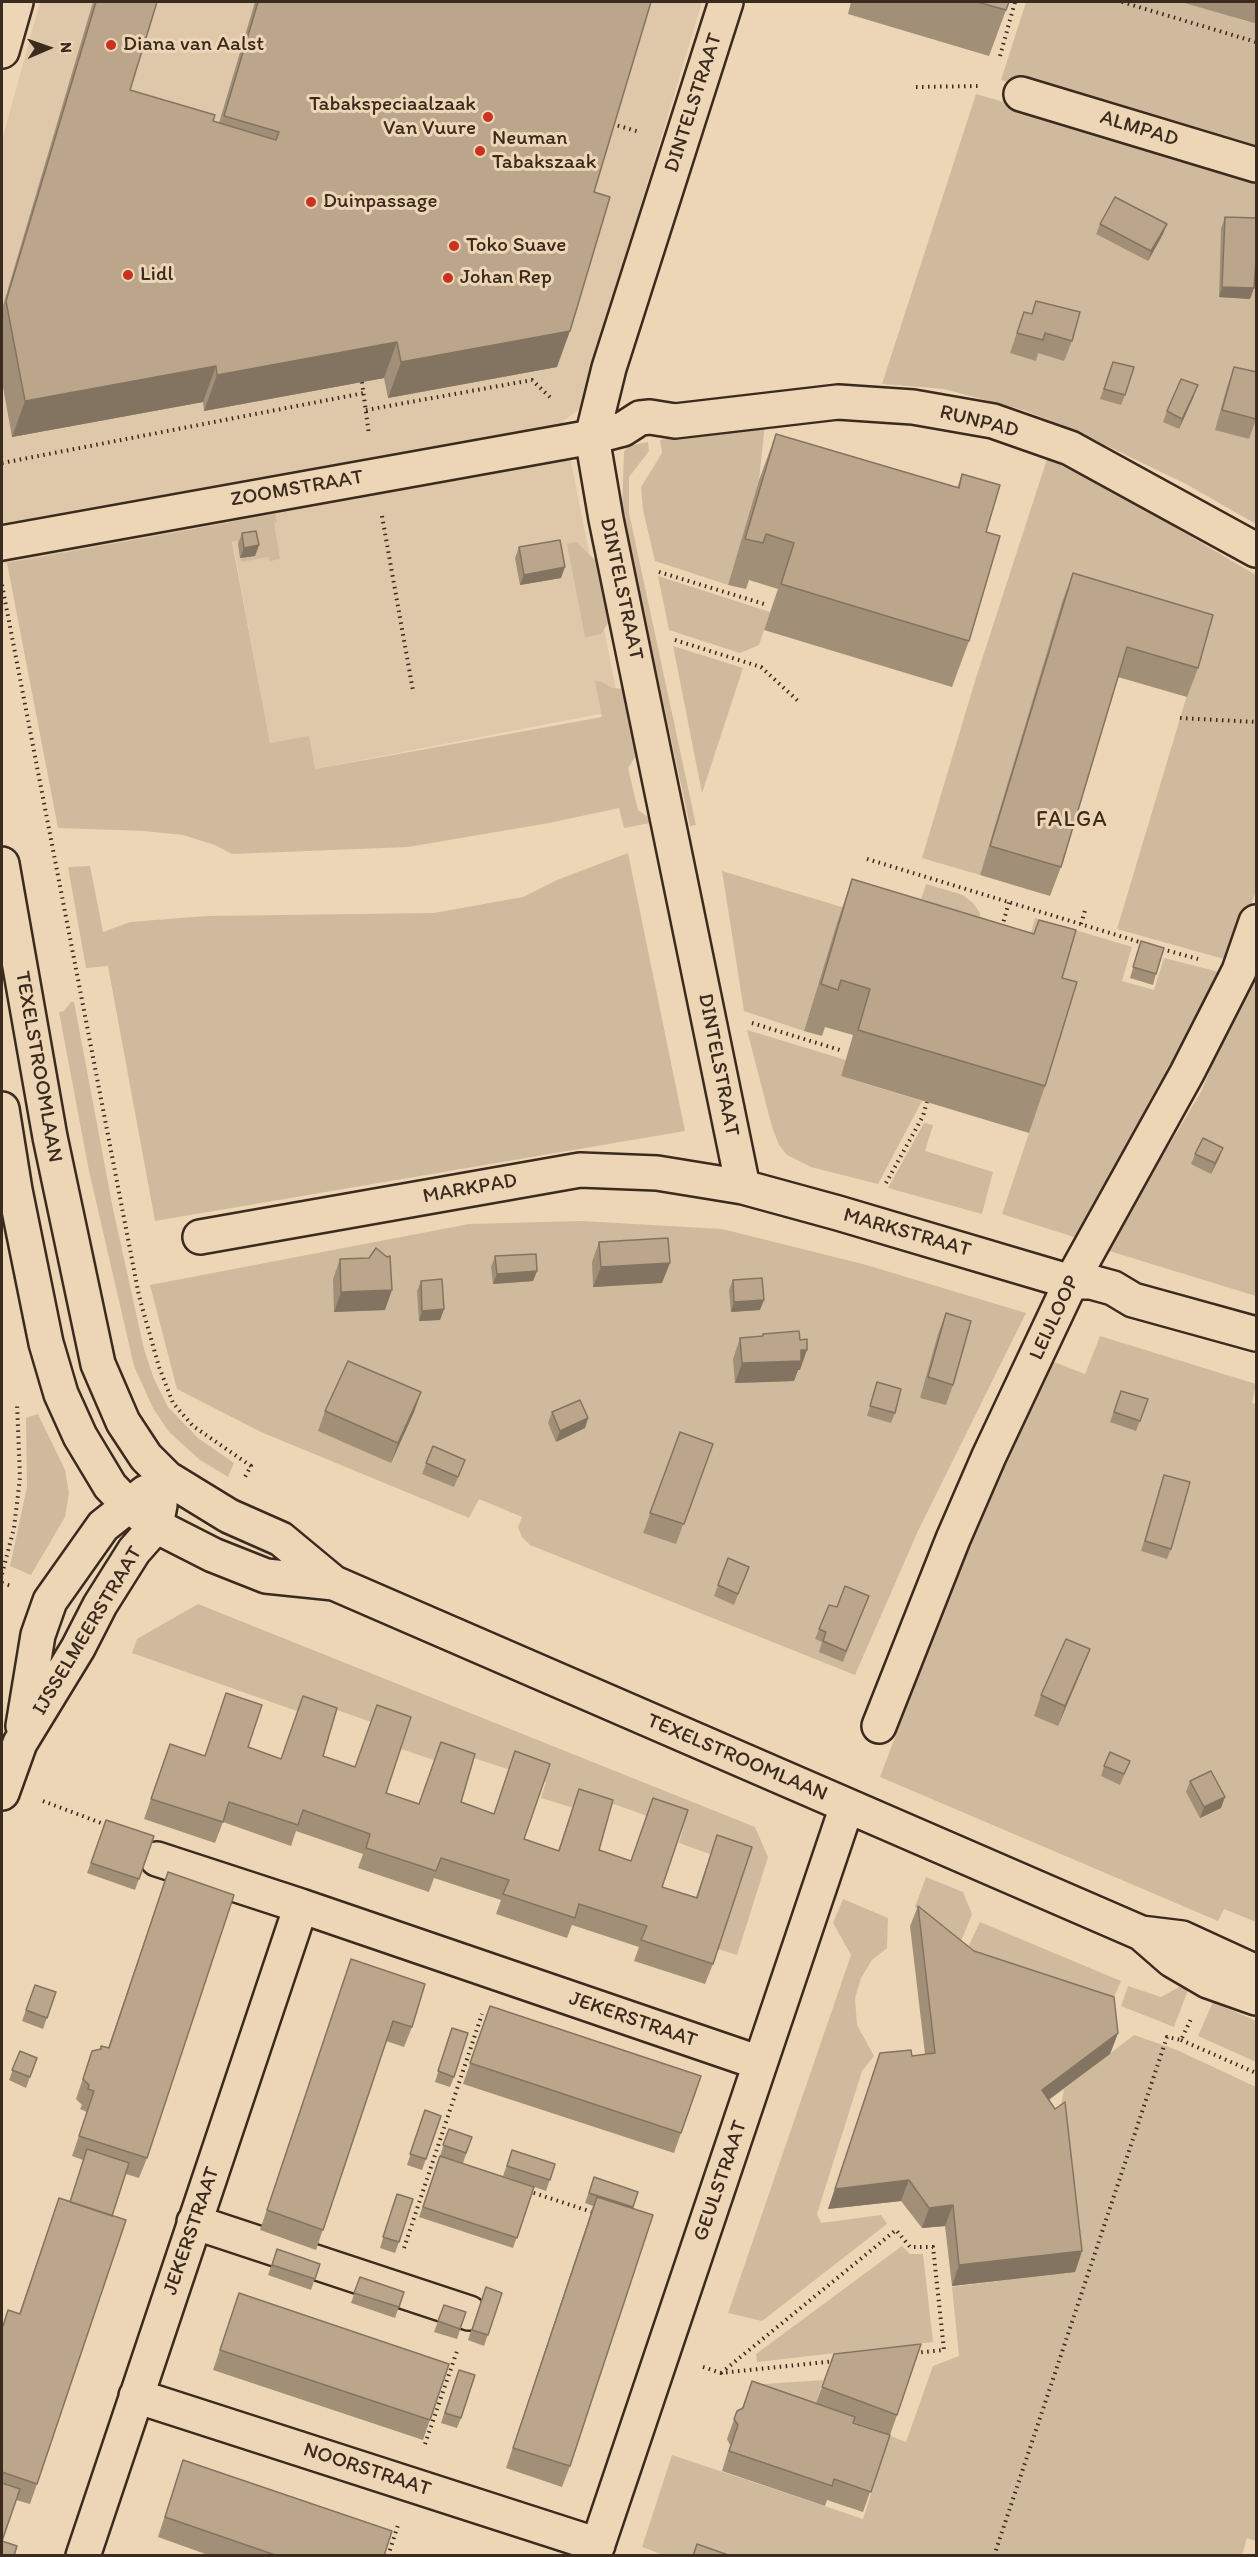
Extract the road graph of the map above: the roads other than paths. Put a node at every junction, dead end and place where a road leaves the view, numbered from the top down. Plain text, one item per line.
1 (16, 2) edge
2 (726, 2) edge
3 (2, 51) edge
4 (1006, 90) road end
5 (1257, 165) edge
6 (608, 433) junction
7 (2, 543) edge
8 (1257, 550) edge
9 (2, 864) edge
10 (1257, 922) edge
11 (2, 1109) edge
12 (742, 1187) junction
13 (71, 1234) junction
14 (200, 1238) dead end
15 (14, 1245) edge
16 (1071, 1282) junction
17 (1257, 1334) edge
18 (167, 1478) junction
19 (128, 1505) junction
20 (156, 1526) junction
21 (334, 1583) junction
22 (879, 1726) dead end
23 (20, 1743) junction
24 (3, 1790) edge
25 (847, 1806) junction
26 (157, 1859) road end
27 (301, 1906) junction
28 (1141, 1933) junction
29 (1257, 1972) edge
30 (1257, 1998) edge
31 (760, 2064) junction
32 (194, 2222) junction
33 (470, 2313) road end
34 (136, 2396) junction
35 (596, 2550) edge
36 (82, 2556) edge

1 - 3 street
2 - 6 street, DINTELSTRAAT
4 - 5 street, ALMPAD
6 - 7 street, ZOOMSTRAAT
6 - 8 street, RUNPAD
6 - 12 street, DINTELSTRAAT
9 - 13 street, TEXELSTROOMLAAN
10 - 16 street, LEIJLOOP
11 - 15 street, TEXELSTROOMLAAN
12 - 14 street, MARKPAD
12 - 16 street, MARKSTRAAT
13 - 15 street
13 - 18 street, TEXELSTROOMLAAN
15 - 19 street, TEXELSTROOMLAAN
16 - 17 street, MARKSTRAAT
16 - 22 street, LEIJLOOP
18 - 19 street, IJSSELMEERSTRAAT
18 - 20 street, IJSSELMEERSTRAAT
18 - 21 street, TEXELSTROOMLAAN
19 - 20 street, TEXELSTROOMLAAN
19 - 23 street, IJSSELMEERSTRAAT
20 - 21 street, TEXELSTROOMLAAN
20 - 23 street, IJSSELMEERSTRAAT
21 - 25 street, TEXELSTROOMLAAN
23 - 24 street, IJSSELMEERSTRAAT
25 - 28 street, TEXELSTROOMLAAN
25 - 31 street, GEULSTRAAT
26 - 27 street, JEKERSTRAAT
27 - 31 street, JEKERSTRAAT
27 - 32 street, JEKERSTRAAT
28 - 29 street, TEXELSTROOMLAAN
28 - 30 street, TEXELSTROOMLAAN
31 - 35 street, GEULSTRAAT
32 - 33 street
32 - 34 street, JEKERSTRAAT
34 - 35 street, NOORSTRAAT
34 - 36 street, JEKERSTRAAT

